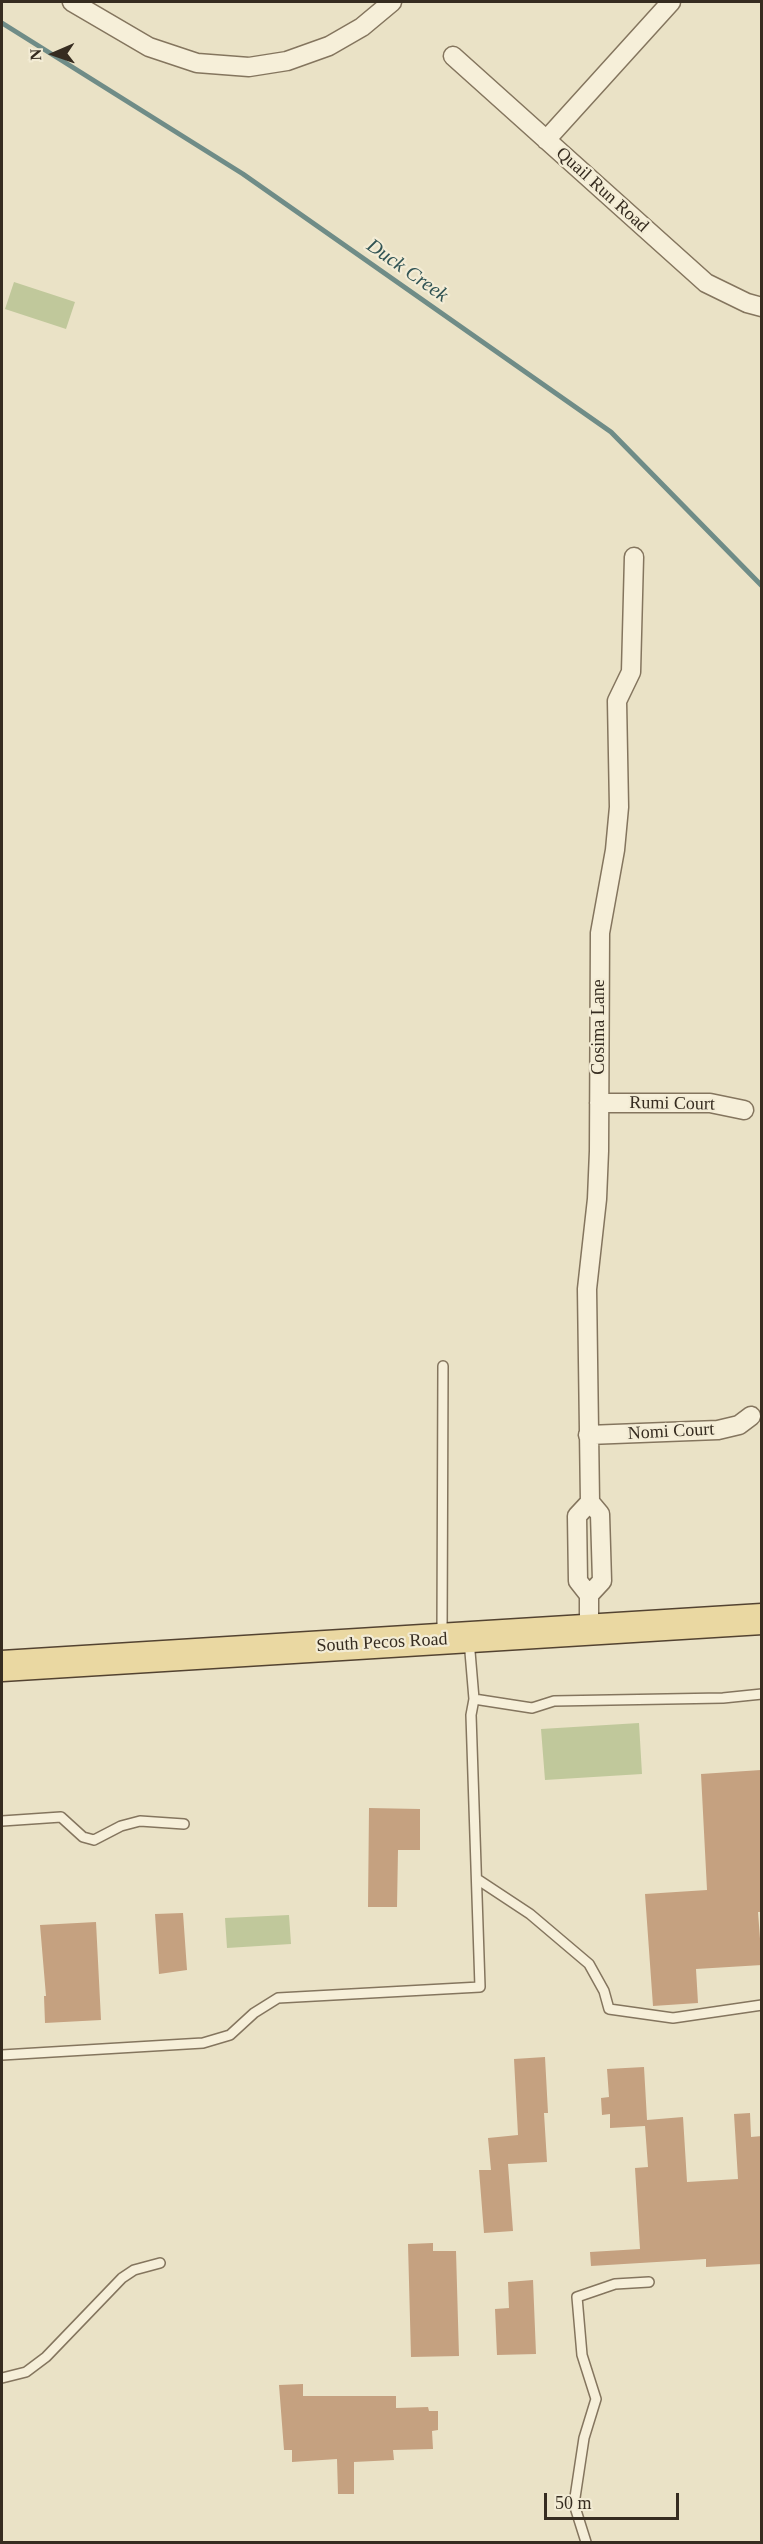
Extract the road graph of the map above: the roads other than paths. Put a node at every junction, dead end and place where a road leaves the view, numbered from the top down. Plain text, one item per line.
1 (72, 2) edge
2 (392, 2) edge
3 (671, 2) edge
4 (453, 56) dead end
5 (546, 140) junction
6 (762, 307) edge
7 (634, 557) dead end
8 (599, 1103) junction
9 (744, 1110) dead end
10 (443, 1366) dead end
11 (751, 1416) dead end
12 (588, 1435) junction
13 (590, 1502) junction
14 (601, 1541) junction
15 (578, 1542) junction
16 (589, 1595) junction
17 (762, 1619) edge
18 (589, 1630) junction
19 (456, 1638) junction
20 (2, 1666) edge
21 (762, 1694) edge
22 (474, 1699) junction
23 (2, 1821) edge
24 (184, 1824) dead end
25 (477, 1879) junction
26 (762, 2005) edge
27 (2, 2055) edge
28 (160, 2263) dead end
29 (648, 2282) dead end
30 (2, 2378) edge
31 (586, 2542) edge

1 - 2 street
3 - 5 street
4 - 5 street, Quail Run Road
5 - 6 street, Quail Run Road
7 - 8 street, Cosima Lane
8 - 9 street, Rumi Court
8 - 12 street, Cosima Lane
10 - 19 lane
11 - 12 street, Nomi Court
12 - 13 street, Cosima Lane
13 - 14 street, Cosima Lane
13 - 15 street, Cosima Lane
14 - 15 lane
14 - 16 street, Cosima Lane
15 - 16 street, Cosima Lane
16 - 18 street, Cosima Lane
17 - 18 main road, South Pecos Road
18 - 19 main road, South Pecos Road
19 - 20 main road, South Pecos Road
19 - 22 lane
21 - 22 lane
22 - 25 lane
23 - 24 lane
25 - 26 lane
25 - 27 lane
28 - 30 lane
29 - 31 lane

